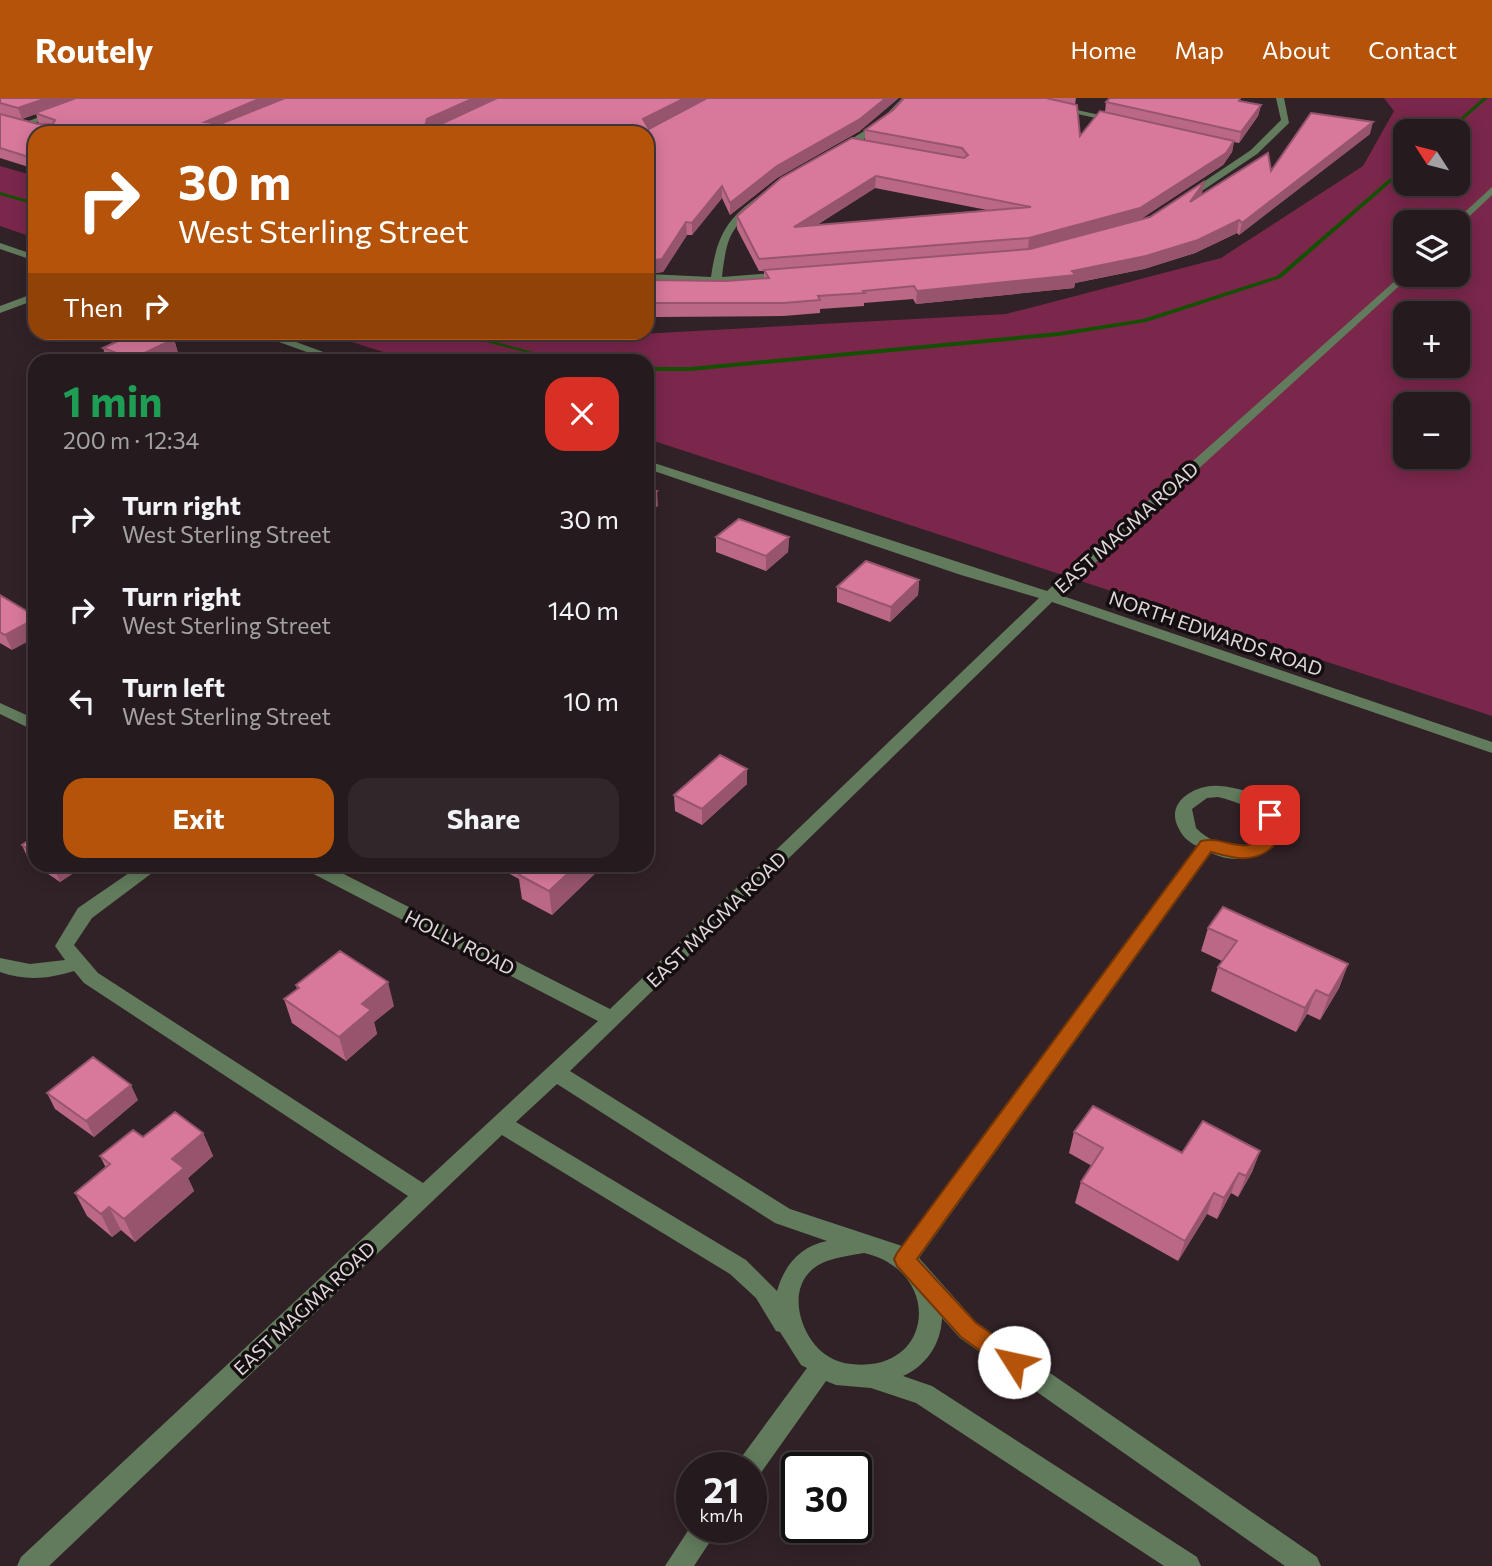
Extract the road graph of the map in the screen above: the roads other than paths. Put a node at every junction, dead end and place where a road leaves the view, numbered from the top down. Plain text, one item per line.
1 (97, 98) edge
2 (906, 98) edge
3 (1010, 98) edge
4 (1280, 98) edge
5 (1091, 100) dead end
6 (1074, 110) junction
7 (11, 122) edge
8 (1125, 122) edge
9 (22, 125) junction
10 (28, 126) edge
11 (851, 144) junction
12 (864, 147) edge
13 (1241, 149) dead end
14 (1254, 152) junction
15 (827, 158) edge
16 (780, 187) edge
17 (1492, 190) edge
18 (1172, 206) edge
19 (1470, 212) edge
20 (0, 246) edge
21 (28, 256) edge
22 (797, 274) edge
23 (654, 277) edge
24 (716, 281) junction
25 (1393, 286) edge
26 (28, 299) edge
27 (0, 310) edge
28 (280, 340) edge
29 (321, 354) edge
30 (654, 467) edge
31 (1049, 597) junction
32 (0, 708) edge
33 (28, 722) edge
34 (1492, 748) edge
35 (1207, 845) junction
36 (144, 872) edge
37 (323, 872) edge
38 (79, 963) junction
39 (0, 965) edge
40 (612, 1019) junction
41 (555, 1072) junction
42 (501, 1124) junction
43 (424, 1195) junction
44 (864, 1243) junction
45 (912, 1267) junction
46 (789, 1332) junction
47 (822, 1367) junction
48 (871, 1377) junction
49 (761, 1452) edge
50 (695, 1543) edge
51 (30, 1566) edge
52 (678, 1566) edge
53 (1188, 1566) edge
54 (1308, 1566) edge

1 - 9 street
2 - 11 street
3 - 6 street
4 - 14 street
5 - 6 street
6 - 8 street
7 - 9 street
9 - 10 street
11 - 12 street
11 - 15 street
13 - 14 street
14 - 18 street
16 - 24 street
17 - 19 street
20 - 21 street
22 - 24 street
23 - 24 street
25 - 31 street, EAST MAGMA ROAD
26 - 27 street
28 - 29 street
30 - 31 street, NORTH EDWARDS ROAD
31 - 34 street, NORTH EDWARDS ROAD
31 - 40 street, EAST MAGMA ROAD
32 - 33 street
35 - 35 street
35 - 45 street
36 - 38 street
37 - 40 street, HOLLY ROAD
38 - 39 street
38 - 43 street
40 - 41 street, EAST MAGMA ROAD
41 - 42 street, EAST MAGMA ROAD
41 - 44 street
42 - 43 street, EAST MAGMA ROAD
42 - 46 street
43 - 51 street, EAST MAGMA ROAD
44 - 45 street
44 - 46 street
45 - 48 street
45 - 54 street
46 - 47 street
47 - 48 street
47 - 49 street
48 - 53 street
50 - 52 street

